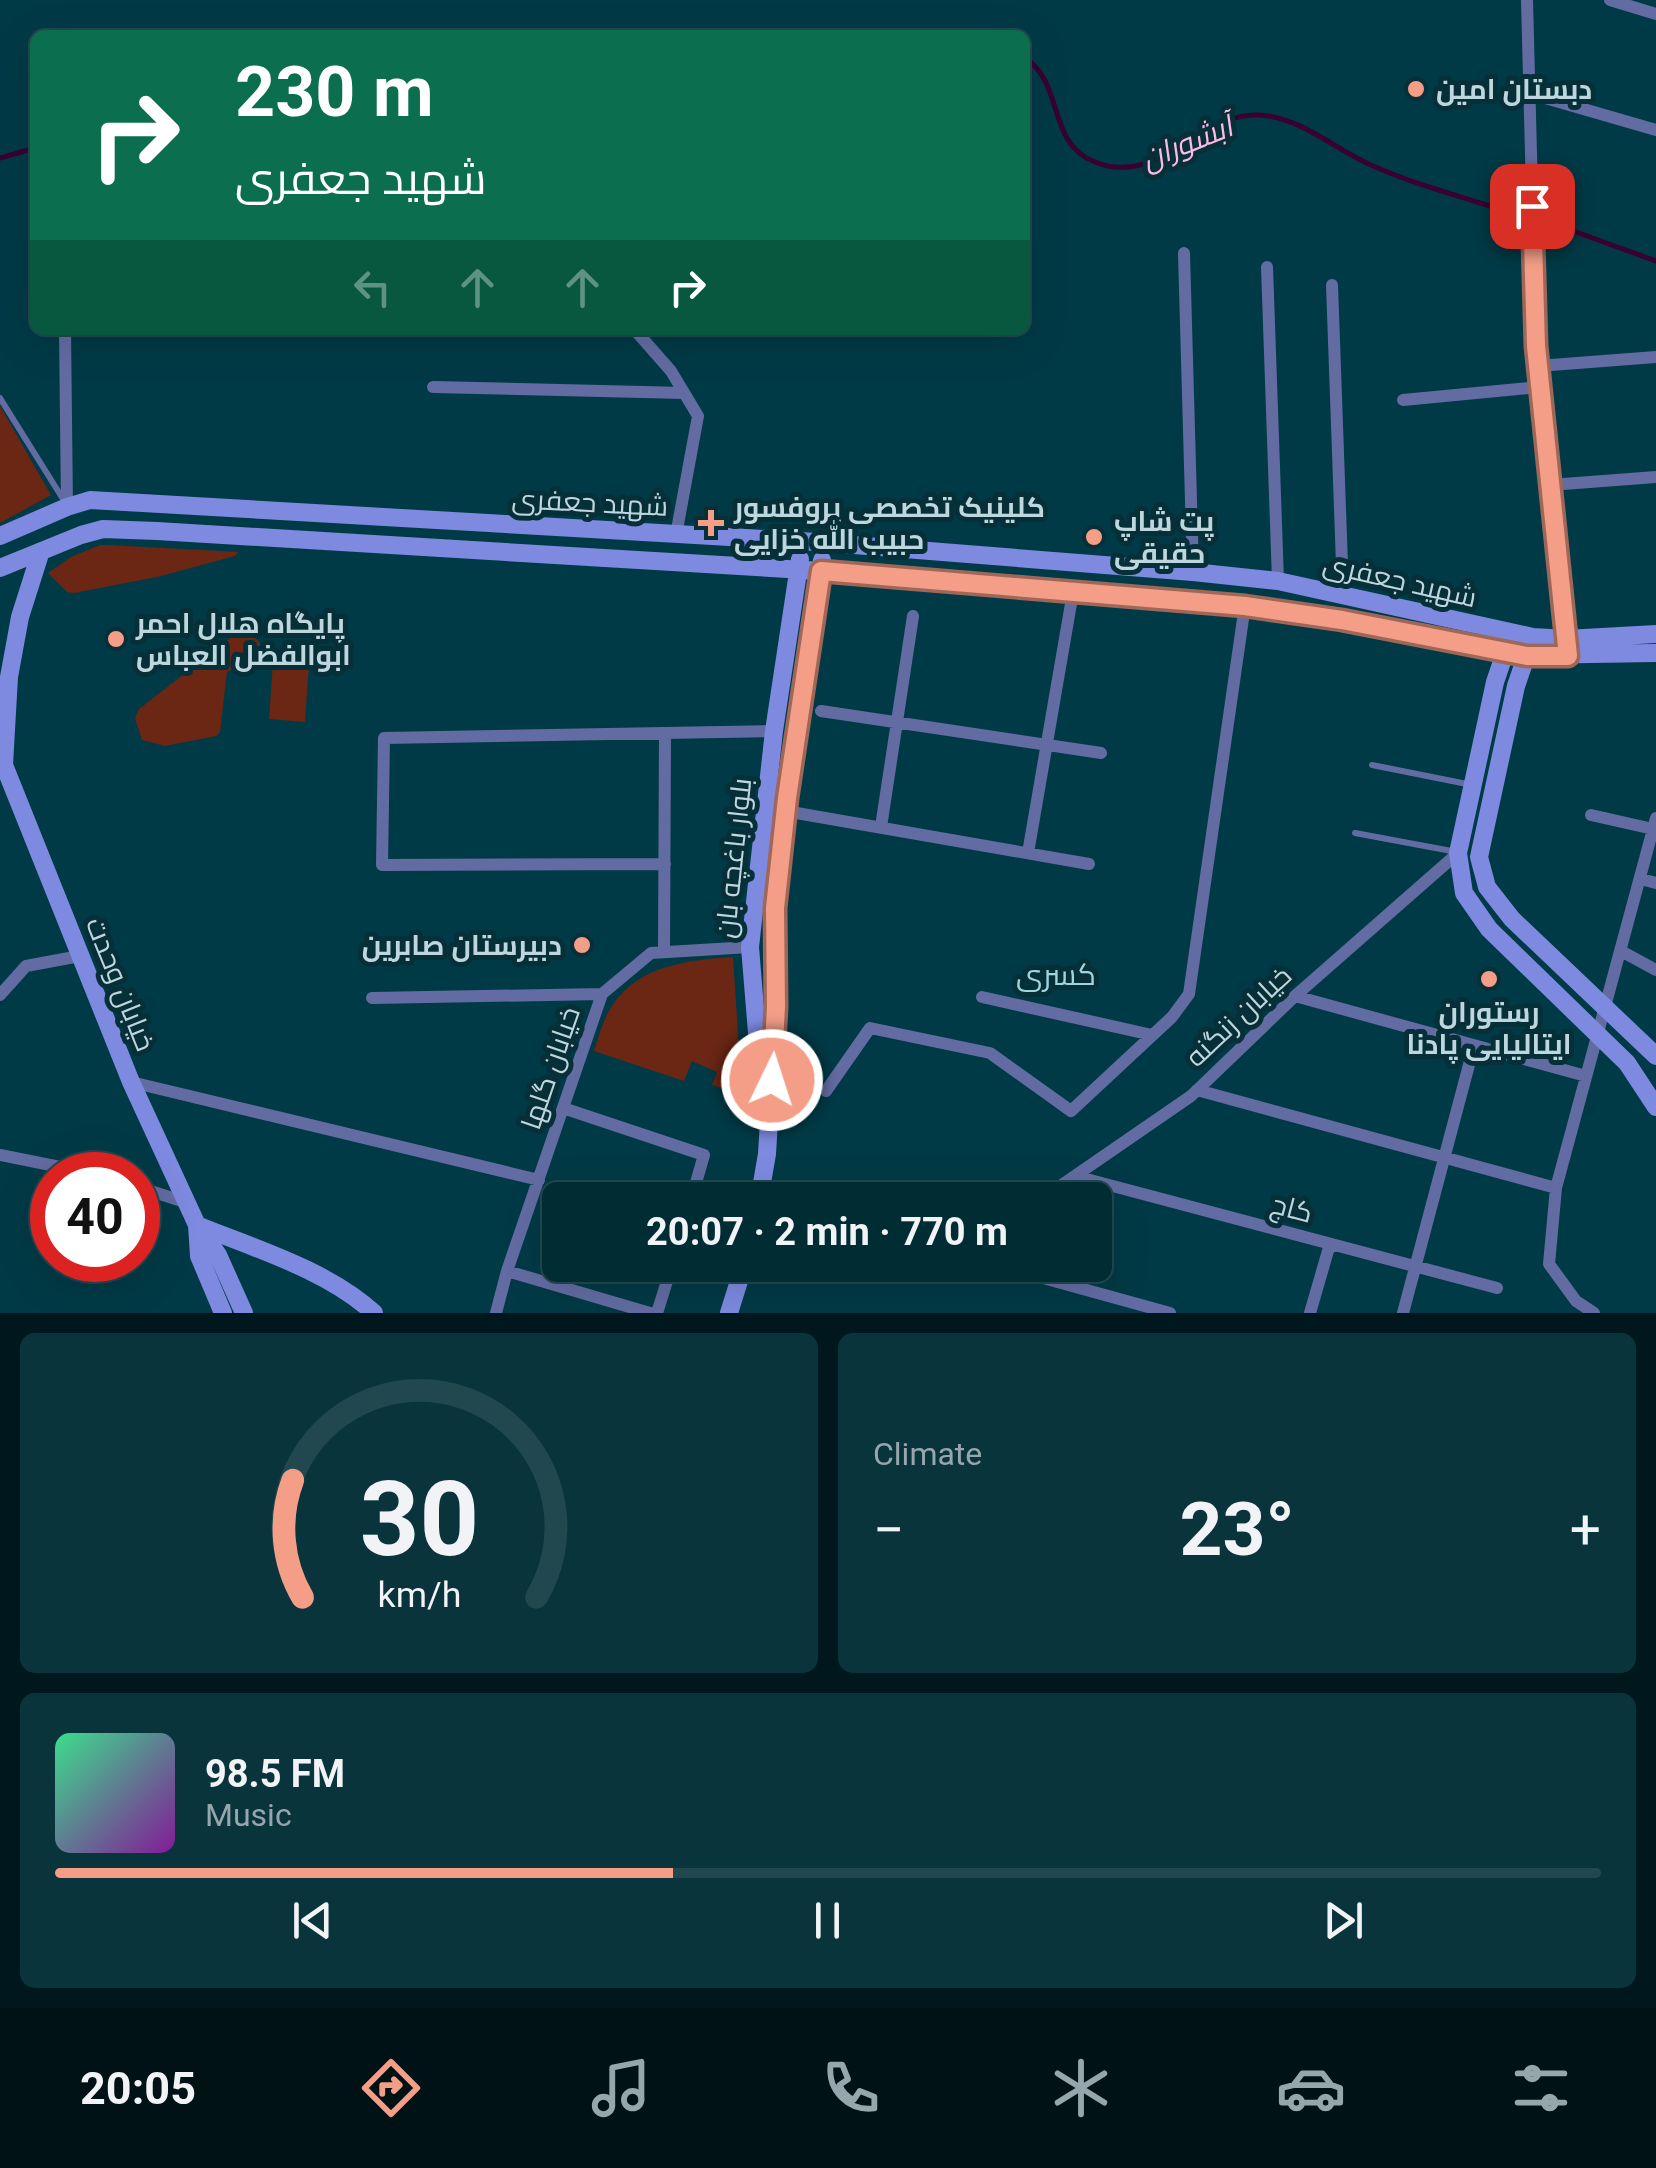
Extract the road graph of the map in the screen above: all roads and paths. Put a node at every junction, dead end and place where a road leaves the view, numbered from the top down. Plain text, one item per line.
1 (1527, 0) edge
2 (1610, 0) edge
3 (1656, 14) edge
4 (1528, 93) junction
5 (1656, 130) edge
6 (1184, 253) dead end
7 (1267, 266) dead end
8 (1332, 285) dead end
9 (65, 335) edge
10 (639, 335) edge
11 (1656, 357) edge
12 (1538, 366) junction
13 (433, 387) dead end
14 (1540, 387) junction
15 (684, 393) junction
16 (0, 398) edge
17 (1404, 400) dead end
18 (1656, 477) edge
19 (1550, 485) junction
20 (67, 507) junction
21 (676, 535) junction
22 (0, 536) edge
23 (801, 542) junction
24 (825, 543) junction
25 (40, 554) junction
26 (0, 568) edge
27 (798, 570) junction
28 (821, 571) junction
29 (1193, 572) junction
30 (1278, 581) junction
31 (795, 589) junction
32 (1072, 592) junction
33 (1343, 593) junction
34 (817, 594) junction
35 (1245, 606) junction
36 (914, 616) dead end
37 (1512, 634) junction
38 (1656, 634) edge
39 (1533, 637) junction
40 (1567, 648) junction
41 (1505, 652) junction
42 (1656, 653) edge
43 (1527, 656) junction
44 (821, 711) dead end
45 (897, 722) junction
46 (774, 731) junction
47 (665, 733) junction
48 (1046, 745) junction
49 (1100, 753) dead end
50 (1372, 765) dead end
51 (3, 771) edge
52 (1473, 785) junction
53 (785, 811) junction
54 (1591, 815) dead end
55 (1655, 824) edge
56 (880, 828) junction
57 (1355, 833) dead end
58 (1028, 853) junction
59 (1458, 853) junction
60 (1479, 857) junction
61 (665, 864) junction
62 (1089, 864) dead end
63 (1641, 879) junction
64 (1656, 882) edge
65 (750, 947) junction
66 (1620, 950) junction
67 (664, 952) junction
68 (80, 956) junction
69 (1656, 970) edge
70 (602, 994) junction
71 (0, 995) edge
72 (982, 996) dead end
73 (1294, 996) junction
74 (372, 998) dead end
75 (1607, 1008) junction
76 (1598, 1034) junction
77 (1152, 1035) junction
78 (1474, 1046) junction
79 (1656, 1056) edge
80 (1586, 1076) junction
81 (130, 1082) junction
82 (1197, 1090) junction
83 (826, 1091) dead end
84 (563, 1108) junction
85 (1656, 1108) edge
86 (767, 1154) junction
87 (0, 1155) edge
88 (1444, 1157) junction
89 (30, 1161) edge
90 (1076, 1176) junction
91 (539, 1180) junction
92 (696, 1182) edge
93 (762, 1182) edge
94 (1067, 1182) edge
95 (1556, 1188) junction
96 (160, 1194) edge
97 (188, 1203) junction
98 (197, 1225) junction
99 (1330, 1244) junction
100 (1415, 1267) junction
101 (507, 1271) junction
102 (666, 1282) edge
103 (739, 1282) edge
104 (1058, 1282) edge
105 (1496, 1288) dead end
106 (1571, 1307) edge
107 (223, 1313) edge
108 (244, 1313) edge
109 (374, 1313) edge
110 (496, 1313) edge
111 (654, 1313) edge
112 (729, 1313) edge
113 (1170, 1313) edge
114 (1310, 1313) edge
115 (1403, 1313) edge
116 (1594, 1313) edge

1 - 4 street
2 - 3 street
4 - 5 street
4 - 12 street
6 - 29 street
7 - 30 street
8 - 33 street
9 - 20 street
10 - 15 street
11 - 12 street
12 - 14 street
13 - 15 street
14 - 17 street
14 - 19 street
15 - 21 street
16 - 20 lane
18 - 19 street
19 - 40 street
20 - 21 main road, شهید جعفری
20 - 22 main road, شهید جعفری
21 - 23 main road, شهید جعفری
23 - 24 main road, شهید جعفری
23 - 27 main road, بلوار باغچه بان
24 - 28 main road, بلوار باغچه بان
24 - 29 main road, شهید جعفری
25 - 26 main road, شهید جعفری
25 - 27 main road, شهید جعفری
25 - 51 main road
27 - 28 main road, شهید جعفری
27 - 31 main road, بلوار باغچه بان
28 - 32 main road, شهید جعفری
28 - 34 main road, بلوار باغچه بان
29 - 30 main road, شهید جعفری
30 - 33 main road, شهید جعفری
31 - 34 main road
31 - 46 main road, بلوار باغچه بان
32 - 35 main road, شهید جعفری
32 - 48 street
33 - 37 main road, شهید جعفری
34 - 53 main road, بلوار باغچه بان
35 - 41 main road, شهید جعفری
35 - 77 street
36 - 45 street
37 - 39 main road, شهید جعفری
37 - 41 main road
38 - 40 main road, شهید جعفری
39 - 40 main road, شهید جعفری
39 - 43 main road
40 - 42 main road, شهید جعفری
40 - 43 main road, شهید جعفری
41 - 43 main road, شهید جعفری
41 - 52 main road
43 - 60 main road
44 - 45 street
45 - 48 street
45 - 56 street
46 - 47 street
46 - 65 main road, بلوار باغچه بان
47 - 61 street
47 - 61 street
48 - 49 street
48 - 58 street
50 - 52 lane
51 - 68 main road, خیابان وحدت
52 - 59 main road
53 - 56 street
53 - 86 main road, بلوار باغچه بان
54 - 55 street
55 - 63 street
56 - 58 street
57 - 59 lane
58 - 62 street
59 - 60 main road
59 - 73 street, خیابان زنگنه
59 - 76 main road
60 - 75 main road
61 - 67 street
63 - 64 street
63 - 66 street
65 - 67 street, خیابان گلها
65 - 86 main road, بلوار باغچه بان
66 - 69 street
66 - 75 street
67 - 70 street, خیابان گلها
68 - 71 street
68 - 81 main road, خیابان وحدت
70 - 74 street
70 - 84 street, خیابان گلها
72 - 77 street
73 - 78 street
73 - 82 street, خیابان زنگنه
75 - 76 street
75 - 79 main road
76 - 80 street
76 - 85 main road
77 - 83 street
78 - 80 street
78 - 88 street
80 - 95 street
81 - 91 street
81 - 97 main road, خیابان وحدت
82 - 88 street
82 - 90 street, خیابان زنگنه
84 - 91 street, خیابان گلها
84 - 92 street
86 - 93 main road, بلوار باغچه بان
87 - 89 street
88 - 95 street
88 - 100 street
90 - 94 street, خیابان زنگنه
90 - 99 street, کاج
91 - 101 street, خیابان گلها
95 - 106 street
96 - 97 street
97 - 98 main road, خیابان وحدت
98 - 107 main road
98 - 108 main road
98 - 109 main road
99 - 100 street, کاج
99 - 114 street
100 - 105 street, کاج
100 - 115 street
101 - 110 street, خیابان گلها
101 - 111 street
102 - 111 street
103 - 112 main road
104 - 113 street
106 - 116 street

